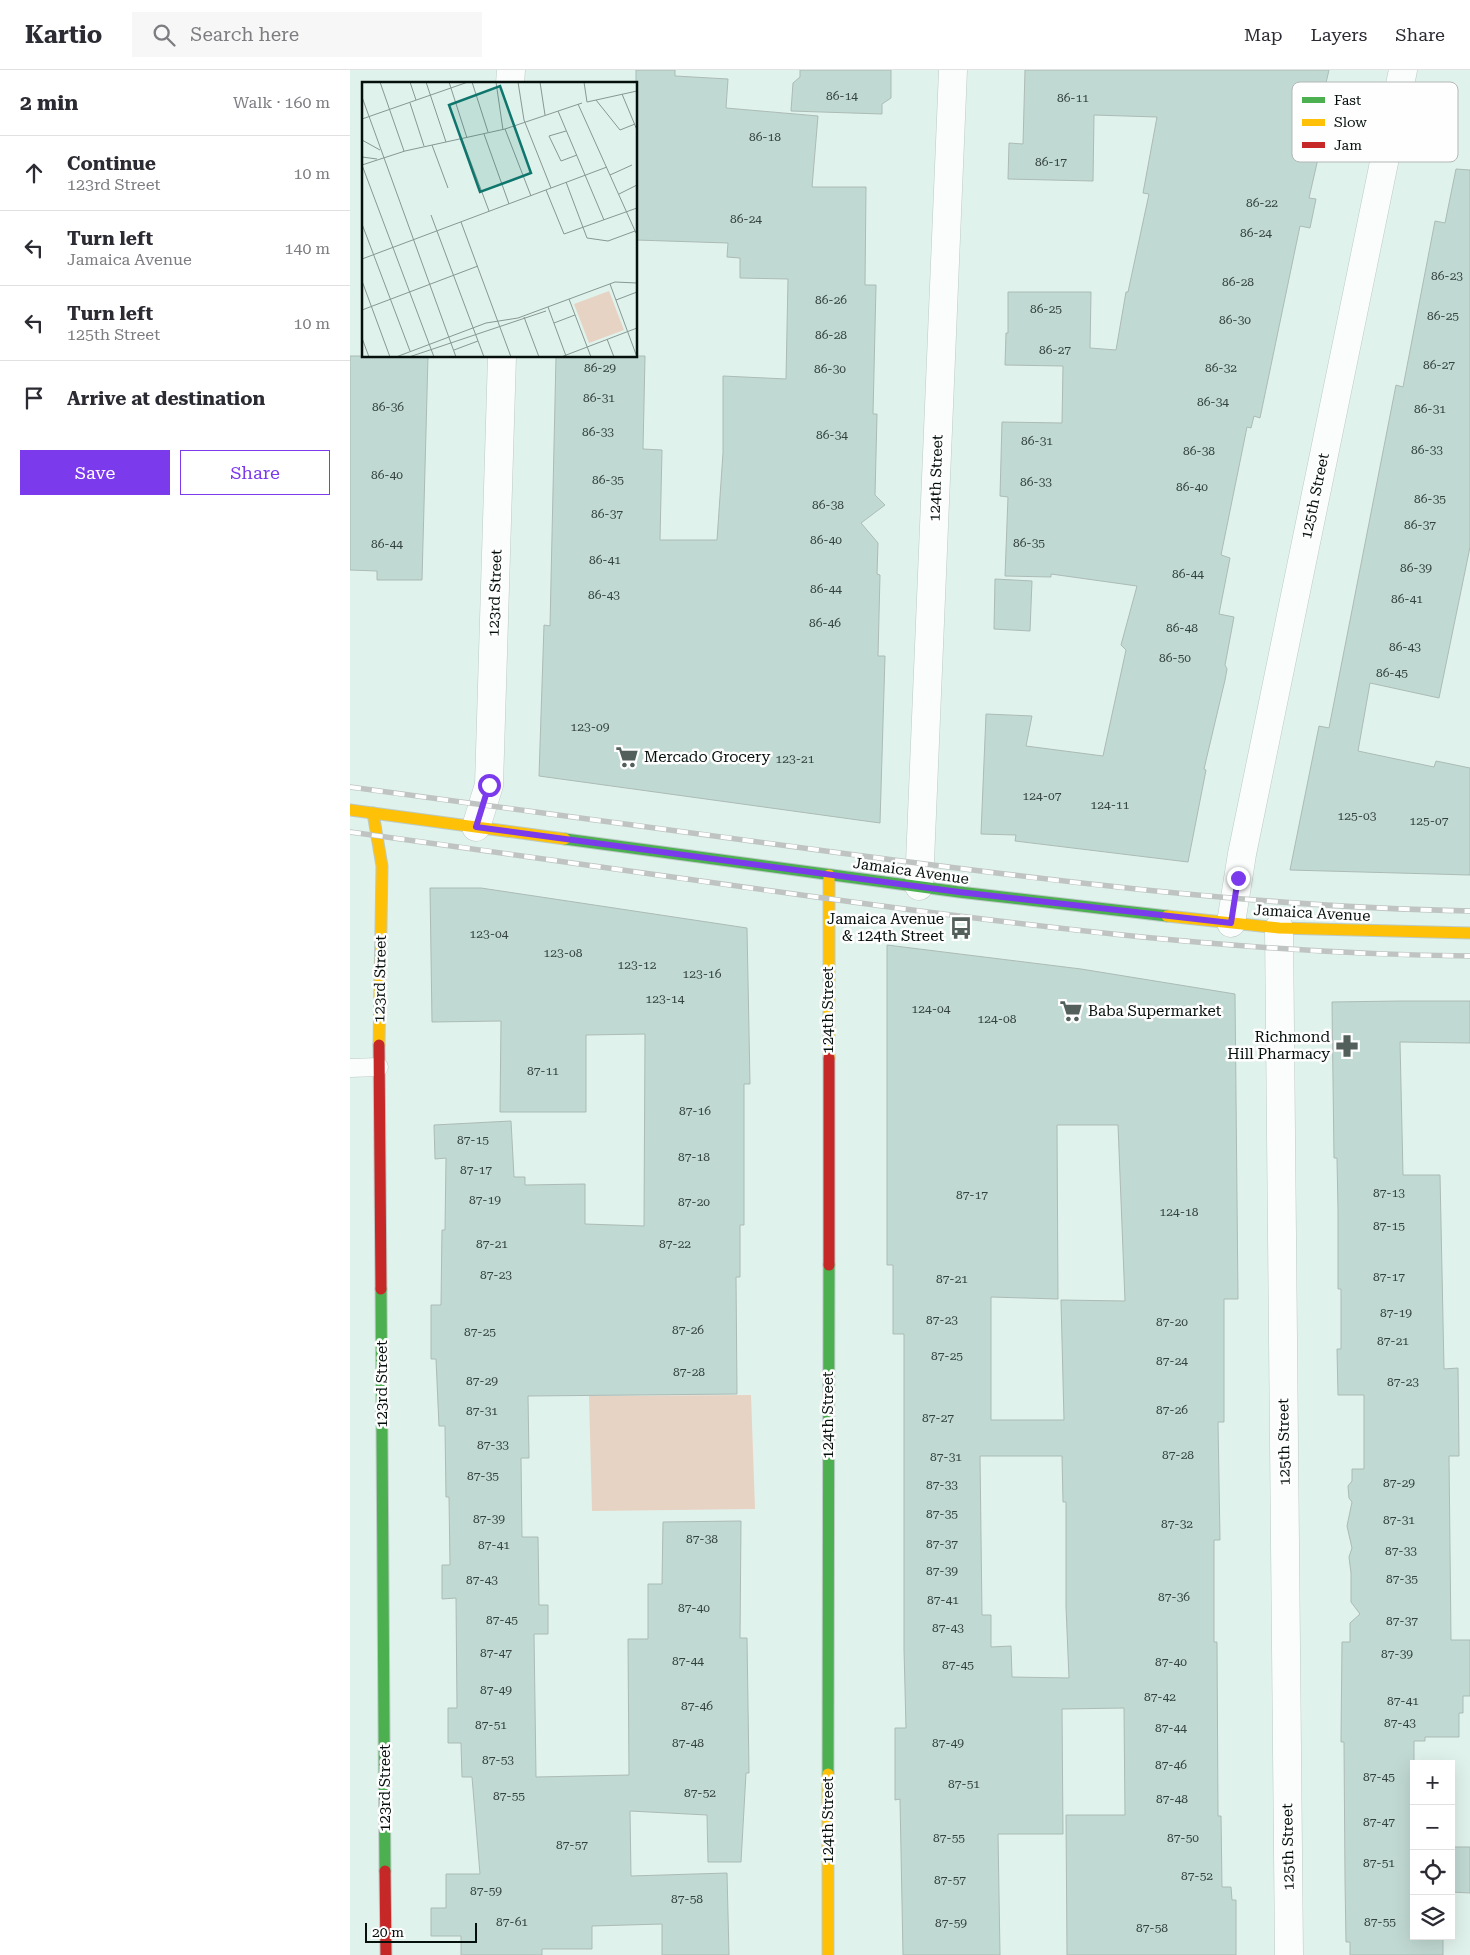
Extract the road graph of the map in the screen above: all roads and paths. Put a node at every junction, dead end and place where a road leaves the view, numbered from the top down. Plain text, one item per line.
1 (953, 70) edge
2 (1384, 162) edge
3 (502, 358) edge
4 (350, 810) edge
5 (373, 813) junction
6 (476, 827) junction
7 (829, 875) junction
8 (919, 886) junction
9 (1231, 923) junction
10 (1279, 928) junction
11 (1470, 933) edge
12 (379, 1067) junction
13 (350, 1068) edge
14 (386, 1955) edge
15 (828, 1955) edge
16 (1289, 1955) edge

1 - 8 street, 124th Street
2 - 9 street, 125th Street
3 - 6 street, 123rd Street
4 - 5 street, Jamaica Avenue
5 - 6 street, Jamaica Avenue
5 - 12 street, 123rd Street
6 - 7 street, Jamaica Avenue
7 - 8 street, Jamaica Avenue
7 - 15 street, 124th Street
8 - 9 street, Jamaica Avenue
9 - 10 street, Jamaica Avenue
10 - 11 street, Jamaica Avenue
10 - 16 street, 125th Street
12 - 13 lane
12 - 14 street, 123rd Street

